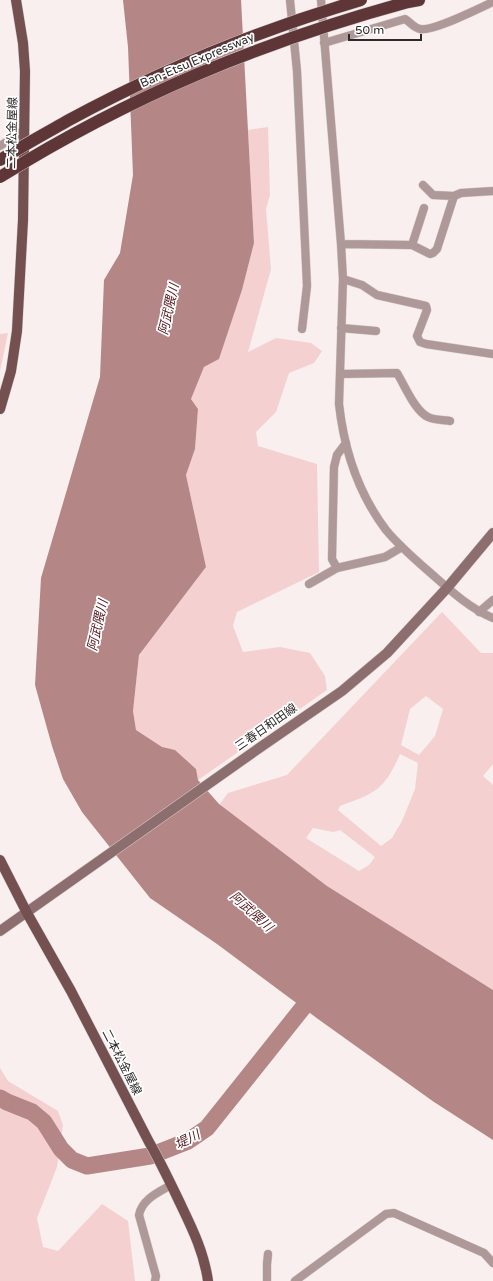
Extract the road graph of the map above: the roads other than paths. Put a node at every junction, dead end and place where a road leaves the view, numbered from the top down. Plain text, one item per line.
1 (16, 0) edge
2 (290, 0) edge
3 (320, 0) edge
4 (361, 0) edge
5 (414, 1) edge
6 (493, 2) edge
7 (324, 43) junction
8 (24, 130) junction
9 (0, 146) edge
10 (0, 160) edge
11 (0, 177) edge
12 (423, 186) dead end
13 (493, 191) edge
14 (454, 196) junction
15 (424, 208) dead end
16 (341, 244) junction
17 (412, 245) junction
18 (343, 279) junction
19 (341, 328) junction
20 (302, 329) dead end
21 (376, 331) dead end
22 (493, 354) edge
23 (340, 374) junction
24 (0, 409) edge
25 (450, 420) dead end
26 (346, 443) junction
27 (493, 533) edge
28 (402, 547) junction
29 (337, 568) junction
30 (309, 584) dead end
31 (447, 588) junction
32 (493, 600) edge
33 (479, 612) junction
34 (493, 618) edge
35 (0, 860) edge
36 (27, 913) junction
37 (0, 931) edge
38 (171, 1184) junction
39 (268, 1254) dead end
40 (493, 1263) edge
41 (156, 1281) edge
42 (208, 1281) edge
43 (267, 1281) edge
44 (295, 1281) edge

1 - 8 main road, 二本松金屋線
2 - 20 street
3 - 7 street
4 - 10 highway, Ban-Etsu Expressway, bridge
5 - 11 highway, Ban-Etsu Expressway, bridge
6 - 7 street
7 - 16 street
8 - 9 street
8 - 24 main road, 二本松金屋線
12 - 14 street
13 - 14 street
14 - 17 street
15 - 17 street
16 - 17 street
16 - 18 street
18 - 19 street
18 - 22 street
19 - 21 street
19 - 23 street
23 - 25 street
23 - 26 street
26 - 28 street
26 - 29 street
27 - 31 main road, 三春日和田線
28 - 29 street
28 - 31 street
29 - 30 street
31 - 33 street
31 - 36 main road, 三春日和田線
32 - 33 street
33 - 34 street
35 - 36 main road, 二本松金屋線
36 - 37 main road, 三春日和田線
36 - 38 main road, 二本松金屋線
38 - 41 street
38 - 42 main road, 二本松金屋線
39 - 43 street
40 - 44 street

